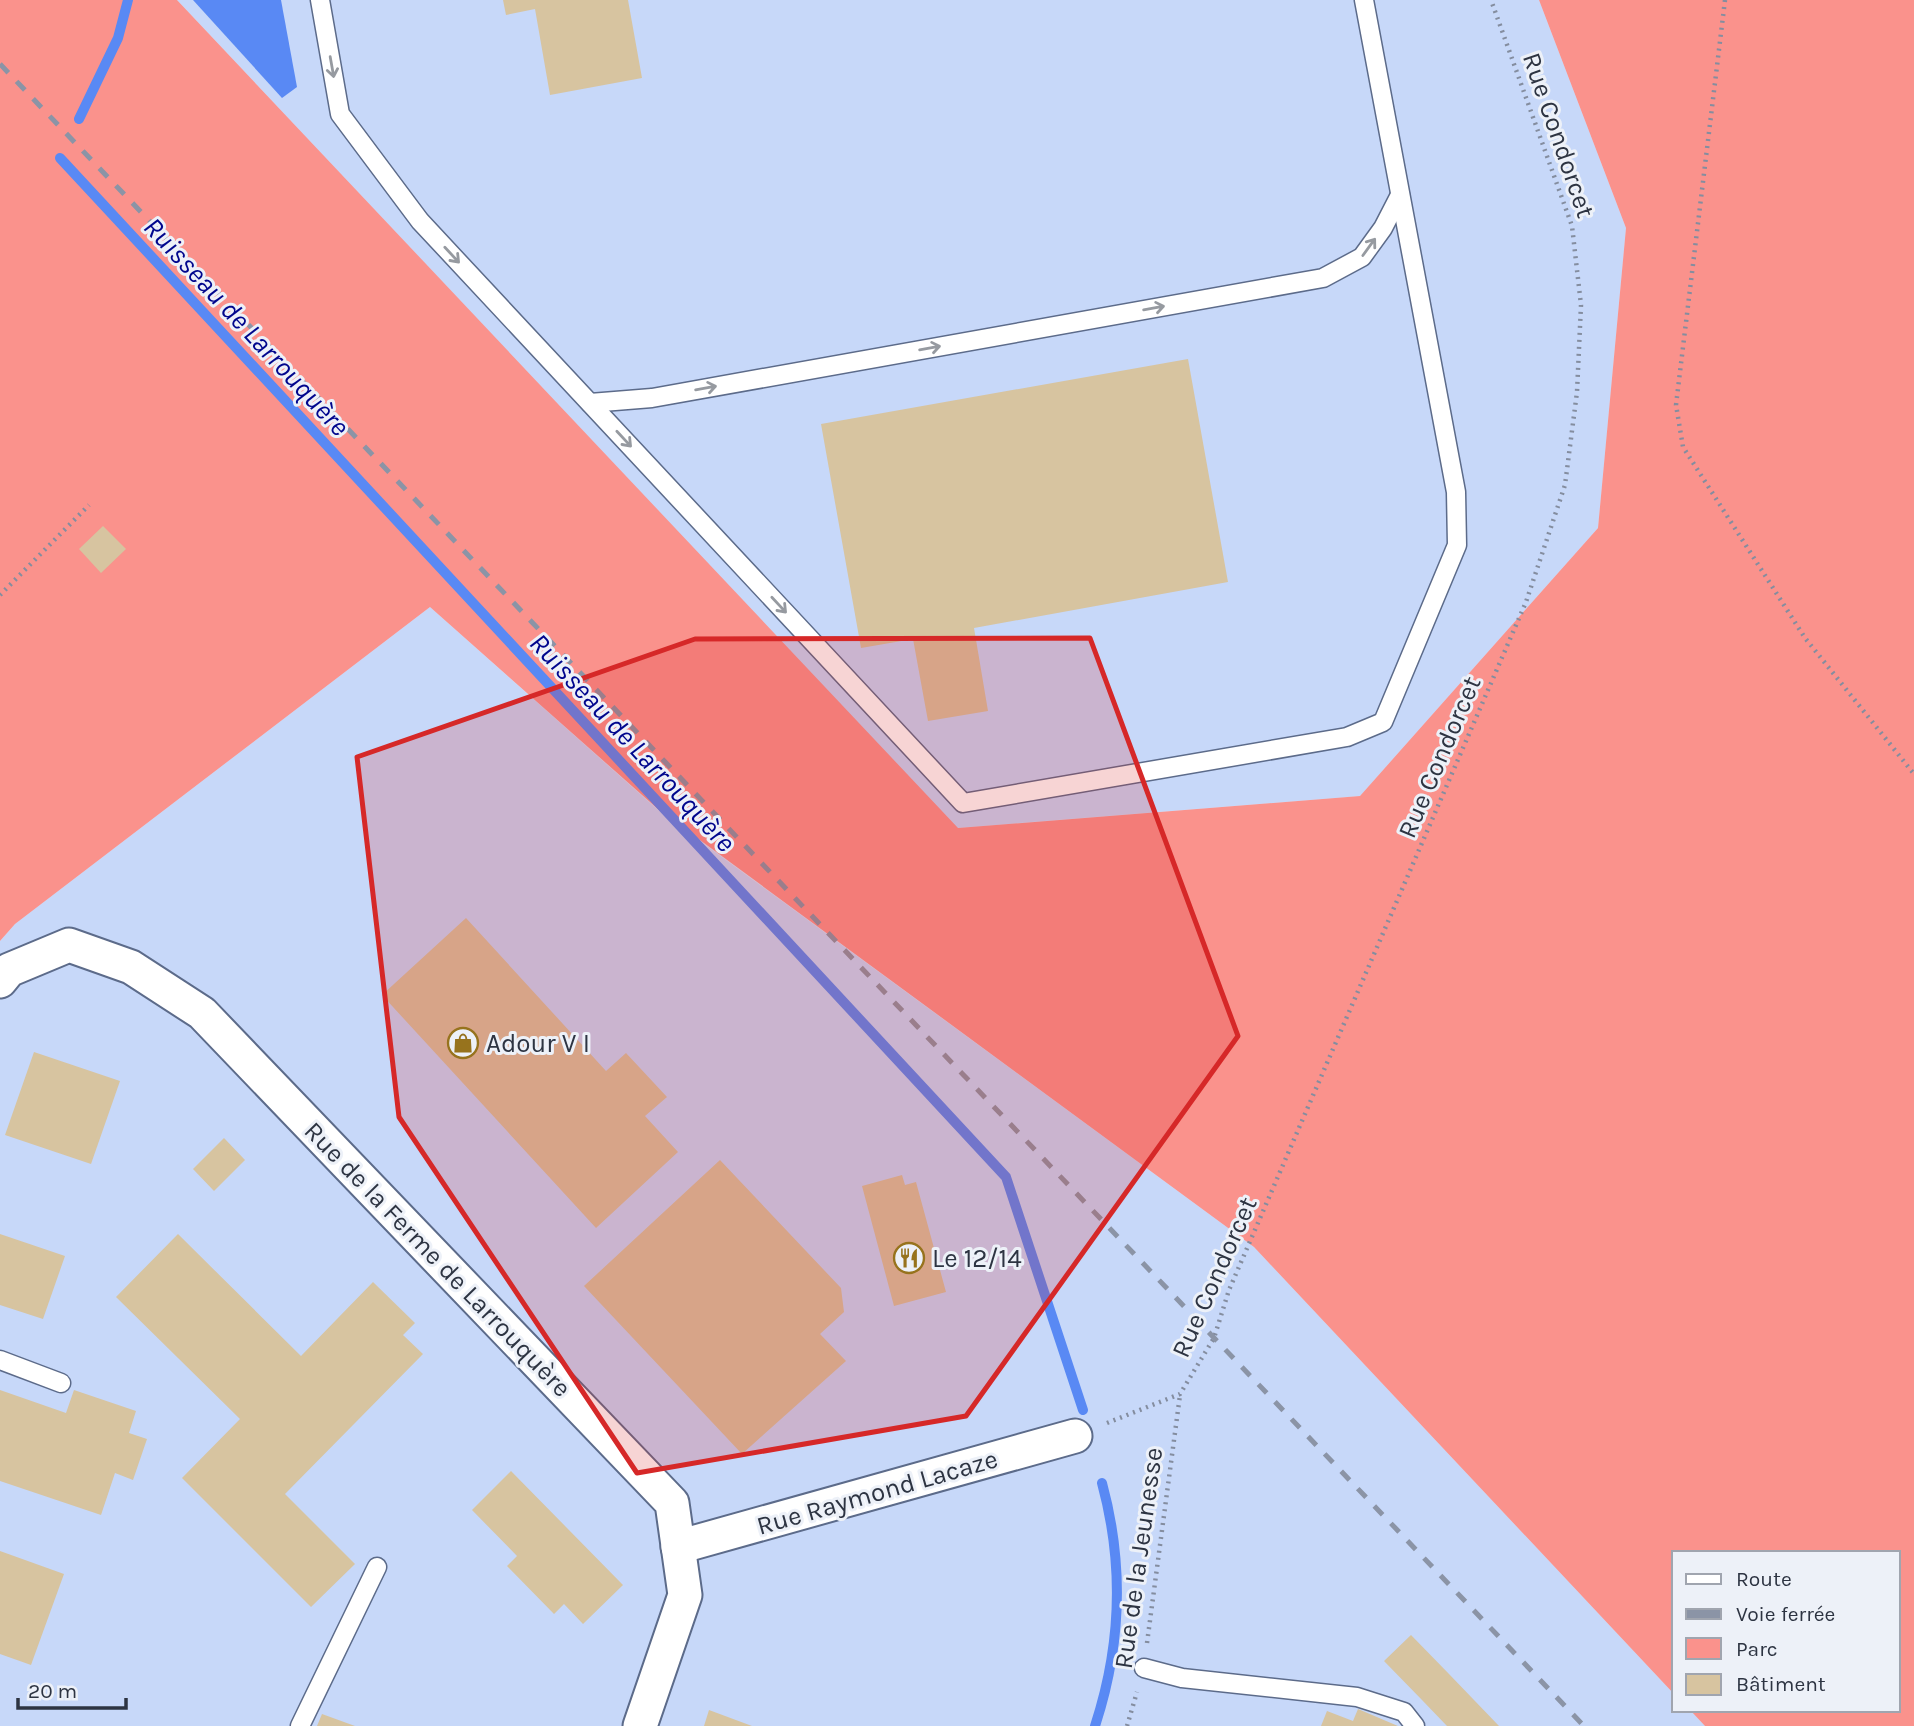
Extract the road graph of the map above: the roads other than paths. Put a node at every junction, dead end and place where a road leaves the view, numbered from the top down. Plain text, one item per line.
1 (320, 0) edge
2 (1364, 0) edge
3 (1400, 195) junction
4 (590, 403) junction
5 (0, 981) edge
6 (0, 1360) edge
7 (61, 1383) dead end
8 (1075, 1436) road end
9 (678, 1547) junction
10 (377, 1567) dead end
11 (1144, 1668) road end
12 (300, 1726) edge
13 (640, 1726) edge
14 (1415, 1726) edge

1 -> 4 lane
2 - 3 lane
4 -> 3 lane
4 -> 3 lane
5 - 9 street, Rue de la Ferme de Larrouquère
6 - 7 lane
8 - 9 street, Rue Raymond Lacaze
9 - 13 street, Rue de la Ferme de Larrouquère
10 - 12 lane
11 - 14 lane

